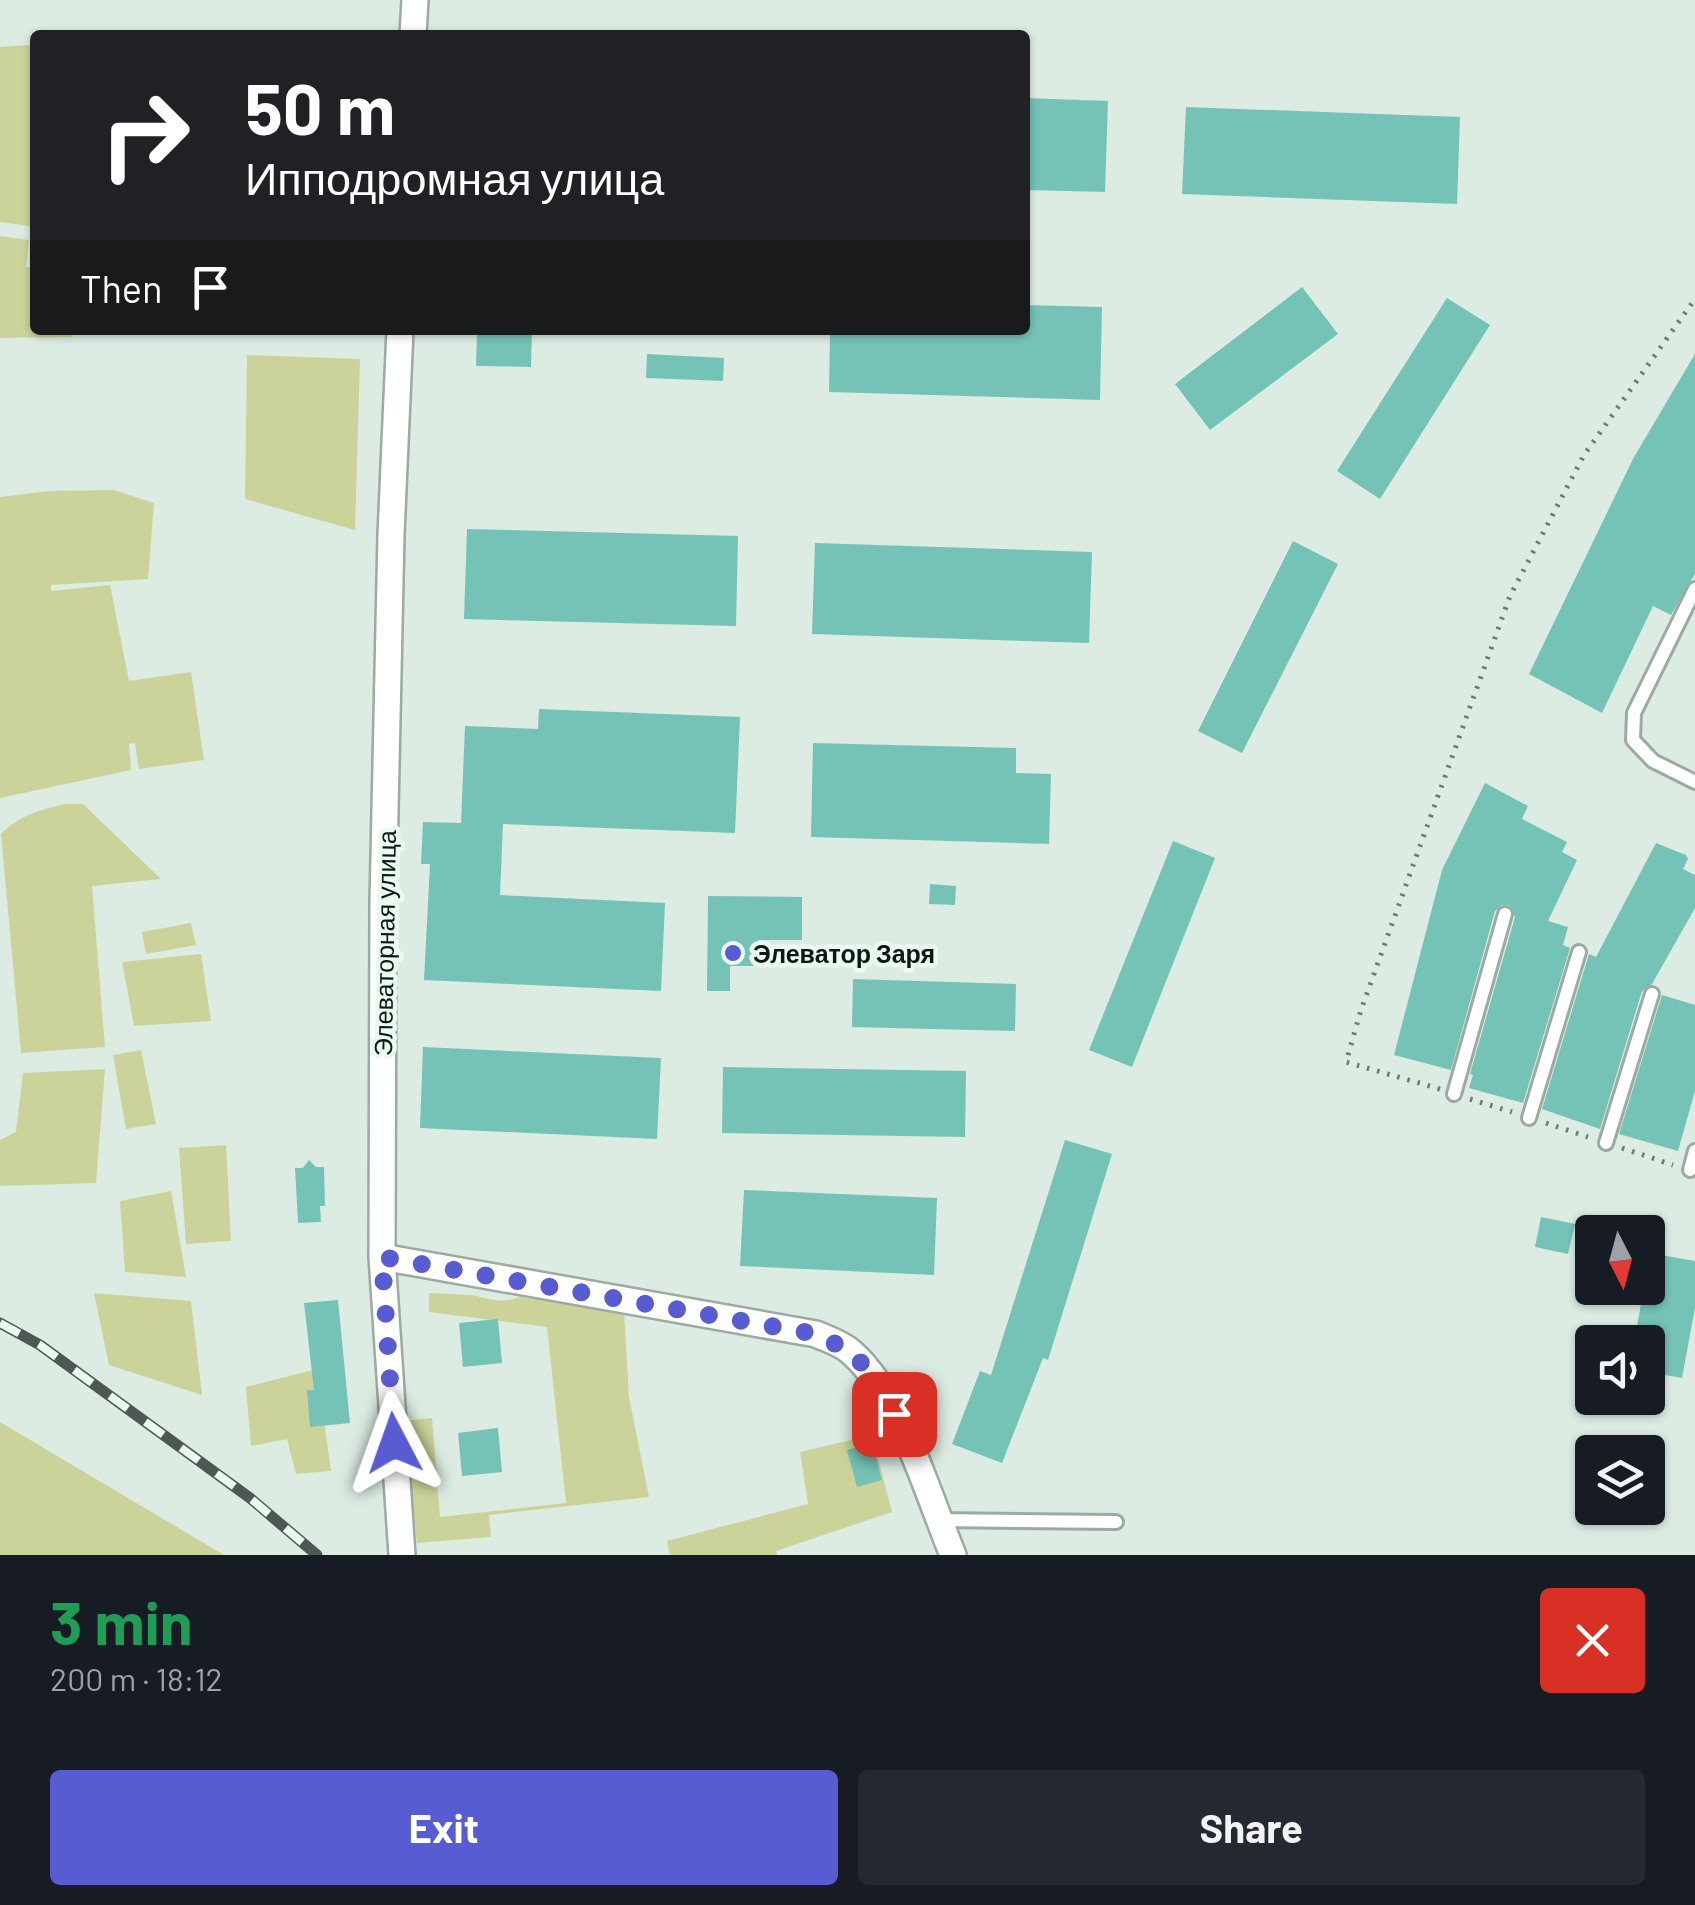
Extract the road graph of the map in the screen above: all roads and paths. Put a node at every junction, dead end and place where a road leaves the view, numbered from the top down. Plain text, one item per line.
1 (415, 0) edge
2 (413, 30) edge
3 (1695, 299) edge
4 (400, 335) edge
5 (1695, 590) edge
6 (1695, 782) edge
7 (1505, 914) dead end
8 (1580, 952) dead end
9 (1652, 994) dead end
10 (1454, 1094) junction
11 (1528, 1118) junction
12 (1606, 1143) junction
13 (1695, 1151) edge
14 (1690, 1170) joint
15 (382, 1257) junction
16 (938, 1520) junction
17 (1116, 1522) dead end
18 (402, 1555) edge
19 (952, 1555) edge

1 - 2 street
3 - 10 path
4 - 15 street, Элеваторная улица
5 - 6 lane
7 - 10 lane
8 - 11 lane
9 - 12 lane
10 - 11 path
11 - 12 path
12 - 14 path
13 - 14 lane
15 - 16 street
15 - 18 street, Элеваторная улица
16 - 17 lane
16 - 19 street

